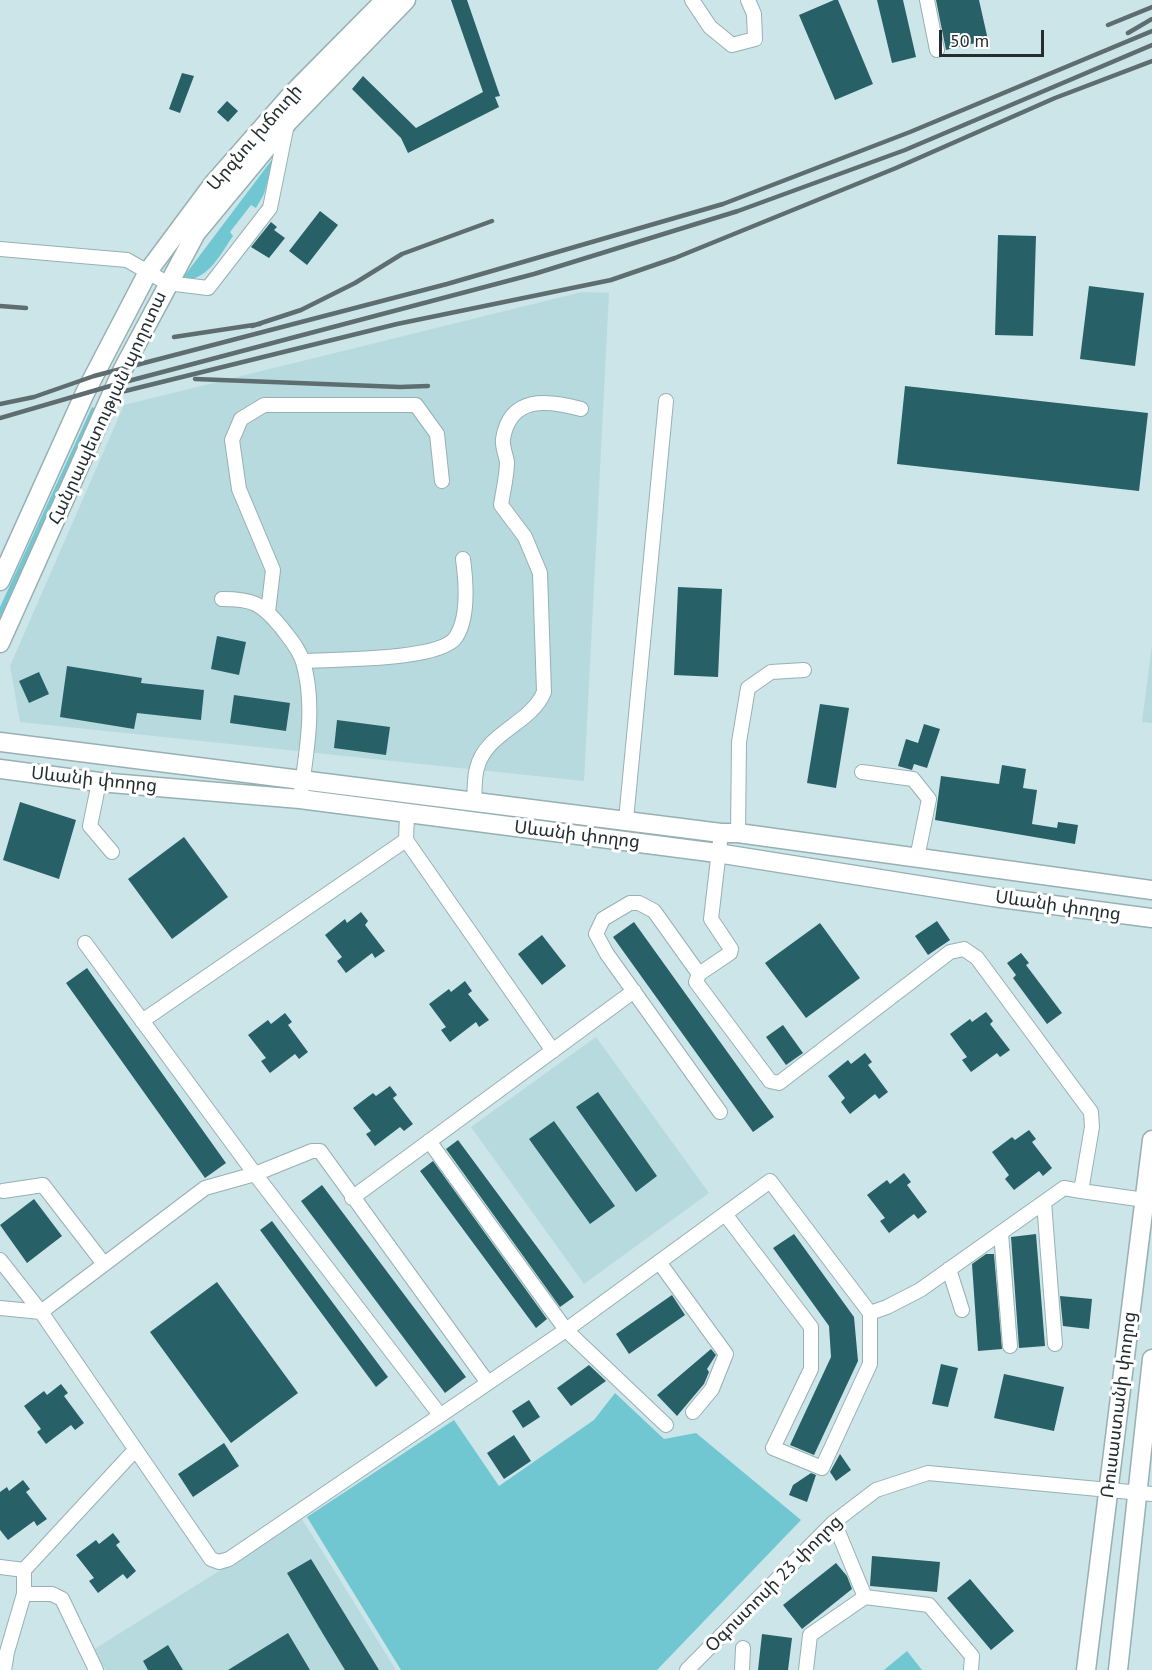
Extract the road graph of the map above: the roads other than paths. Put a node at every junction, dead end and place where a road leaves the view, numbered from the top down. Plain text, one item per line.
1 (385, 0) edge
2 (406, 0) edge
3 (692, 0) edge
4 (748, 0) edge
5 (927, 0) edge
6 (937, 50) dead end
7 (288, 122) junction
8 (0, 249) edge
9 (149, 270) junction
10 (167, 283) junction
11 (140, 287) joint
12 (666, 401) dead end
13 (581, 409) dead end
14 (442, 481) dead end
15 (463, 559) dead end
16 (0, 581) edge
17 (222, 599) dead end
18 (268, 612) junction
19 (0, 643) edge
20 (303, 661) junction
21 (804, 670) dead end
22 (0, 742) edge
23 (0, 769) edge
24 (862, 772) dead end
25 (303, 781) junction
26 (99, 782) junction
27 (300, 800) junction
28 (474, 801) junction
29 (407, 814) junction
30 (626, 820) junction
31 (730, 833) junction
32 (406, 840) junction
33 (112, 852) dead end
34 (717, 853) junction
35 (917, 858) junction
36 (1152, 890) edge
37 (1152, 918) edge
38 (85, 943) dead end
39 (699, 974) junction
40 (634, 991) junction
41 (142, 1021) junction
42 (553, 1051) junction
43 (720, 1112) dead end
44 (1152, 1140) edge
45 (429, 1141) junction
46 (255, 1174) junction
47 (3, 1191) dead end
48 (1081, 1191) junction
49 (352, 1198) junction
50 (1145, 1200) junction
51 (1044, 1202) junction
52 (724, 1214) junction
53 (1001, 1233) junction
54 (0, 1260) edge
55 (659, 1262) junction
56 (104, 1264) junction
57 (950, 1269) junction
58 (0, 1308) edge
59 (962, 1310) dead end
60 (41, 1312) junction
61 (870, 1313) junction
62 (566, 1330) junction
63 (1055, 1344) dead end
64 (1010, 1346) dead end
65 (1152, 1359) edge
66 (489, 1383) junction
67 (693, 1412) dead end
68 (440, 1415) junction
69 (666, 1425) dead end
70 (135, 1450) junction
71 (1107, 1488) junction
72 (1145, 1493) edge
73 (834, 1522) junction
74 (0, 1566) edge
75 (24, 1570) junction
76 (24, 1594) junction
77 (865, 1597) junction
78 (743, 1648) dead end
79 (4, 1670) edge
80 (96, 1670) edge
81 (687, 1670) edge
82 (742, 1670) edge
83 (806, 1670) edge
84 (970, 1670) edge
85 (1086, 1670) edge
86 (1118, 1670) edge

1 - 9 main road, Արզնու խճուղի
2 - 7 main road, Հանրապետության պողոտա
3 - 4 street
5 - 6 street
7 - 10 main road, Հանրապետության պողոտա
7 - 10 street
8 - 9 street
9 - 10 street
9 - 11 main road, Արզնու խճուղի
10 - 19 main road, Հանրապետության պողոտա
11 - 16 main road, Հանրապետության պողոտա
12 - 30 street
13 - 28 street
14 - 18 street
15 - 20 street
17 - 18 street
18 - 20 street
20 - 25 street
21 - 31 street
22 - 25 main road, Սևանի փողոց
23 - 26 main road, Սևանի փողոց
24 - 35 street
25 - 27 street
25 - 28 main road, Սևանի փողոց
26 - 27 main road, Սևանի փողոց
26 - 33 street
27 - 29 main road, Սևանի փողոց
28 - 30 main road, Սևանի փողոց
29 - 32 street
29 - 34 main road, Սևանի փողոց
30 - 31 main road, Սևանի փողոց
31 - 34 street
31 - 35 main road, Սևանի փողոց
32 - 41 street
32 - 42 street
34 - 37 main road, Սևանի փողոց
34 - 39 street
35 - 36 main road, Սևանի փողոց
38 - 41 street
39 - 40 street
39 - 48 street
40 - 42 street
40 - 43 street
41 - 46 street
42 - 45 street
44 - 50 main road, Ռուսաստանի փողոց
45 - 49 street
45 - 62 street
46 - 49 street
46 - 56 street
46 - 68 street
47 - 56 street
48 - 50 street
48 - 51 street
49 - 66 street
50 - 71 main road, Ռուսաստանի փողոց
51 - 53 street
51 - 63 street
52 - 55 street
52 - 61 street
52 - 61 street
53 - 57 street
53 - 64 street
54 - 60 street
55 - 62 street
55 - 67 street
56 - 60 street
57 - 59 street
57 - 61 street
58 - 60 street
60 - 70 street
62 - 66 street
62 - 69 street
65 - 72 main road, Ռուսաստանի փողոց
66 - 68 street
68 - 70 street
70 - 75 street
71 - 72 street, Օգոստոսի 23 փողոց
71 - 73 street, Օգոստոսի 23 փողոց
71 - 85 main road, Ռուսաստանի փողոց
72 - 86 main road, Ռուսաստանի փողոց
73 - 77 street
73 - 81 street, Օգոստոսի 23 փողոց
74 - 75 street
75 - 76 street
76 - 79 street
76 - 80 street
77 - 83 street
77 - 84 street
78 - 82 street

